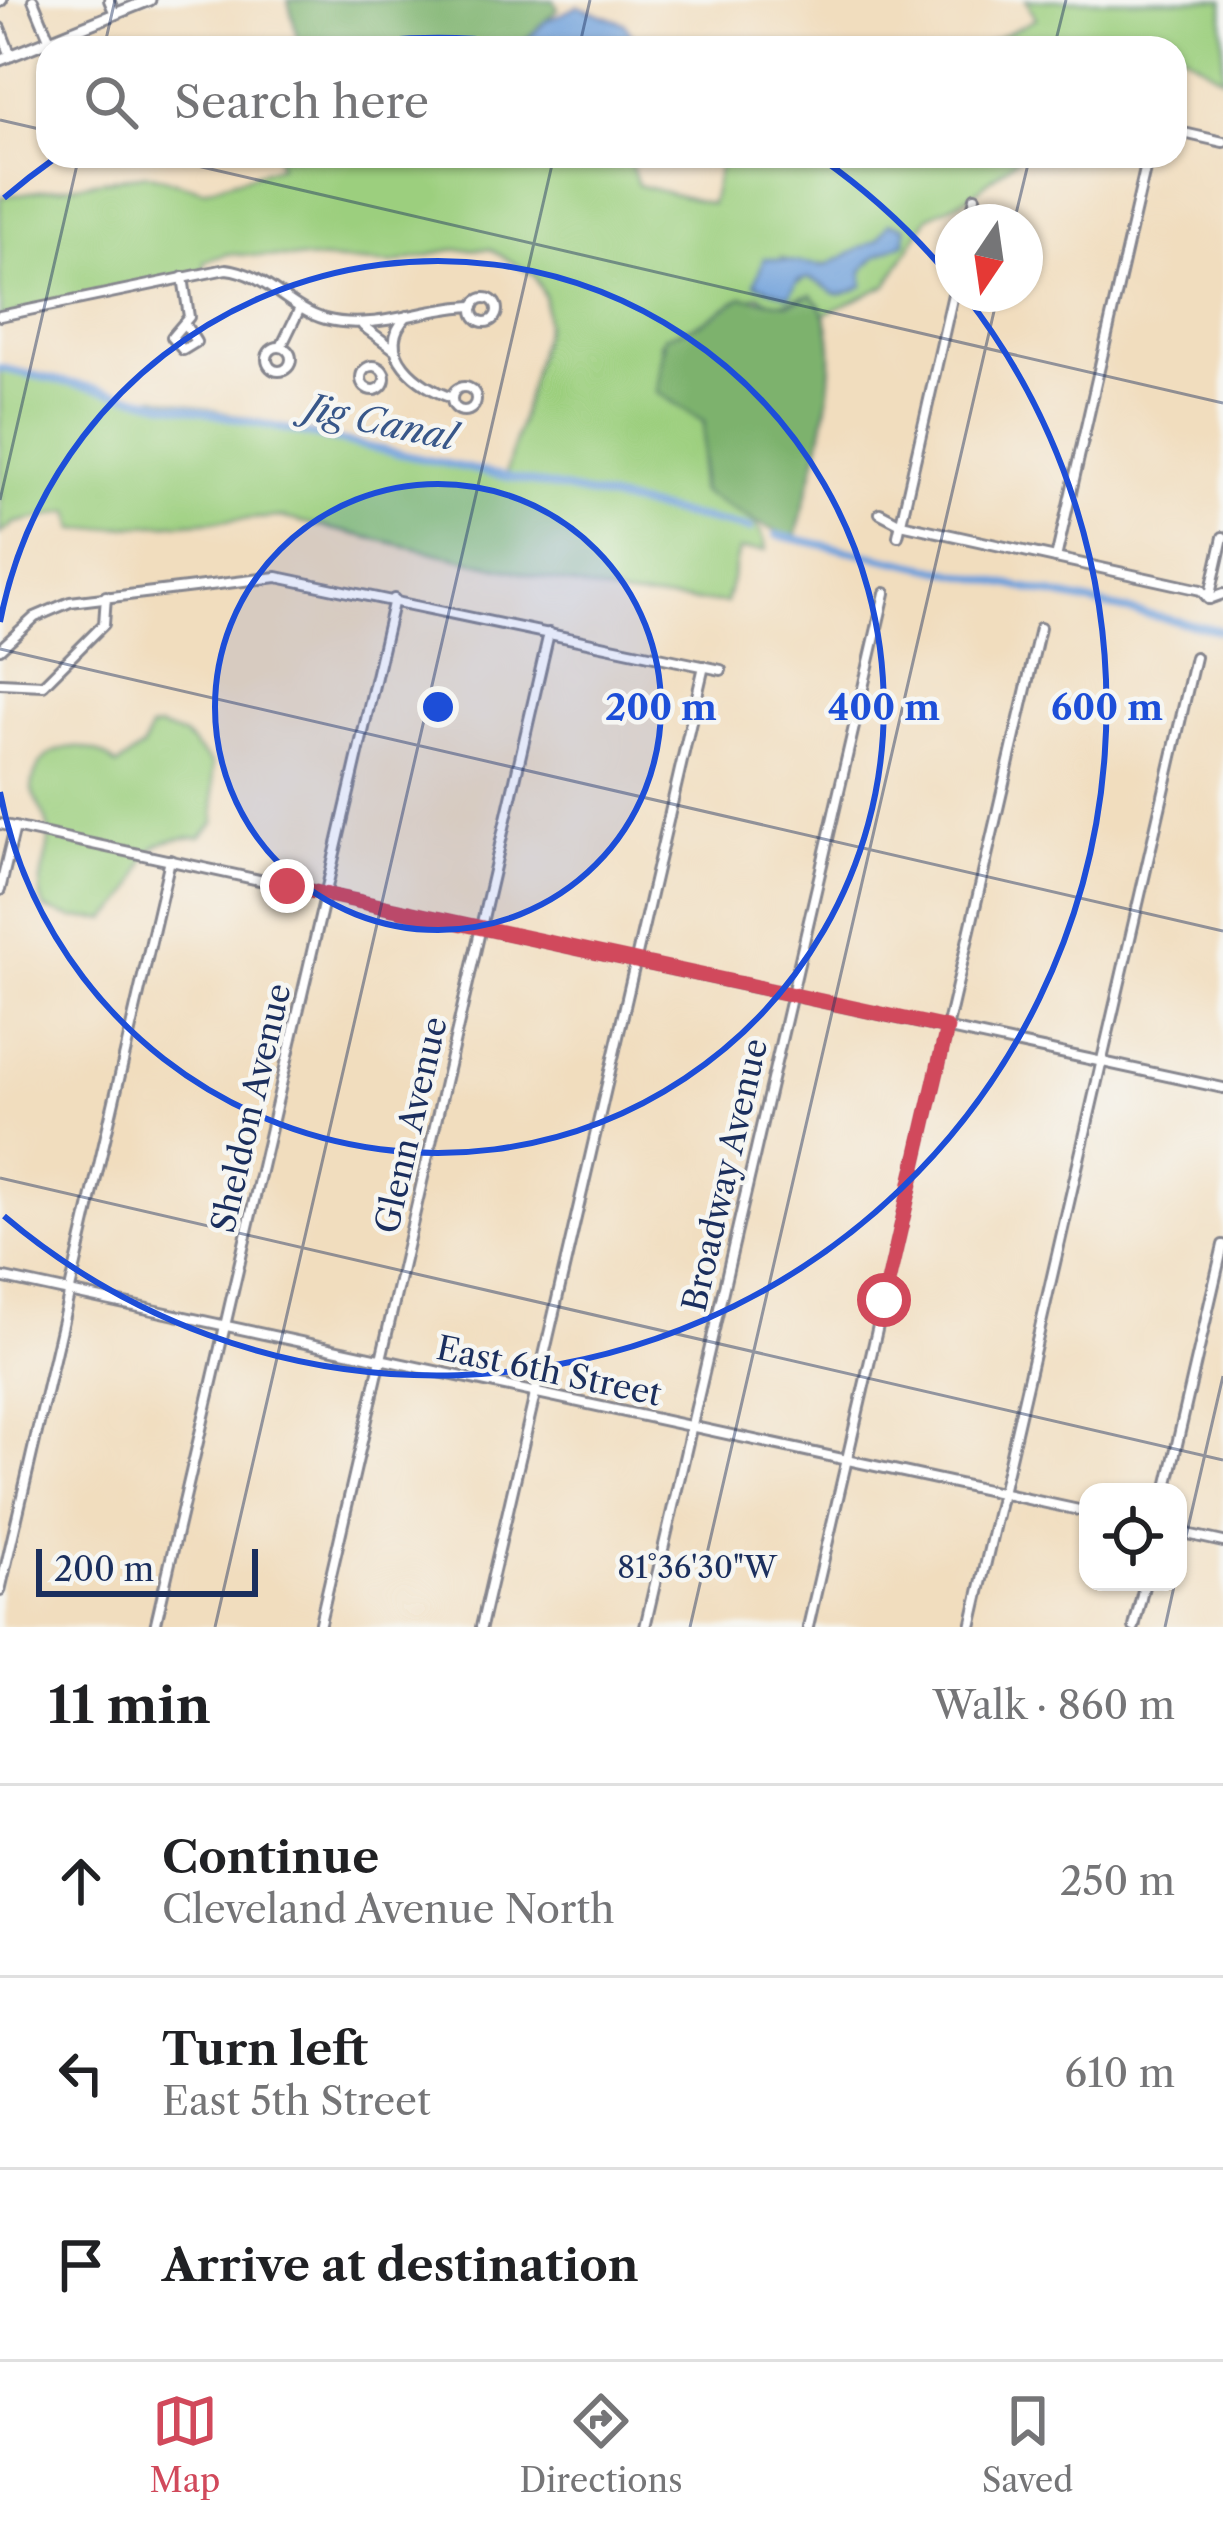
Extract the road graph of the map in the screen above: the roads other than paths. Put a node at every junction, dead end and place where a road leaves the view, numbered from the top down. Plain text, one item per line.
1 (32, 0) edge
2 (109, 0) edge
3 (150, 0) edge
4 (115, 14) junction
5 (0, 28) edge
6 (48, 36) edge
7 (60, 36) edge
8 (36, 46) edge
9 (6, 58) edge
10 (1187, 134) edge
11 (1223, 142) edge
12 (1145, 168) edge
13 (976, 196) dead end
14 (974, 204) edge
15 (183, 277) junction
16 (474, 306) dead end
17 (300, 308) junction
18 (949, 312) edge
19 (414, 314) junction
20 (0, 316) edge
21 (356, 323) junction
22 (186, 326) dead end
23 (281, 347) dead end
24 (397, 354) junction
25 (382, 371) dead end
26 (452, 398) dead end
27 (880, 513) dead end
28 (901, 524) junction
29 (898, 536) dead end
30 (1223, 537) edge
31 (1056, 558) junction
32 (885, 593) dead end
33 (1223, 594) edge
34 (106, 596) junction
35 (394, 599) junction
36 (1209, 599) junction
37 (1040, 628) dead end
38 (549, 633) junction
39 (0, 649) edge
40 (1195, 657) dead end
41 (704, 666) junction
42 (721, 670) dead end
43 (0, 683) edge
44 (0, 824) edge
45 (15, 827) junction
46 (170, 860) junction
47 (0, 890) edge
48 (326, 894) junction
49 (481, 927) junction
50 (636, 962) junction
51 (791, 994) junction
52 (947, 1028) junction
53 (1102, 1062) junction
54 (1223, 1088) edge
55 (1223, 1245) edge
56 (0, 1277) edge
57 (70, 1292) junction
58 (226, 1325) junction
59 (380, 1359) junction
60 (536, 1393) junction
61 (692, 1426) junction
62 (847, 1459) junction
63 (1168, 1483) edge
64 (1003, 1493) junction
65 (1079, 1510) edge
66 (1187, 1534) edge
67 (1223, 1542) edge
68 (0, 1591) edge
69 (1143, 1591) edge
70 (155, 1627) edge
71 (319, 1627) edge
72 (482, 1627) edge
73 (645, 1627) edge
74 (808, 1627) edge
75 (971, 1627) edge
76 (1134, 1627) edge

1 - 6 street
2 - 4 street
3 - 4 main road
4 - 7 main road
5 - 9 street
8 - 9 main road
10 - 11 street
12 - 31 street
13 - 14 street
15 - 17 street
15 - 20 street
15 - 22 street
16 - 19 street
17 - 21 street
17 - 23 street
18 - 28 street
19 - 21 street
19 - 24 street
21 - 24 street
24 - 25 street
24 - 26 street
27 - 28 street
28 - 29 street
28 - 31 street
30 - 36 street
31 - 36 street
32 - 51 street, Broadway Avenue
33 - 36 street
34 - 35 street
34 - 39 street
34 - 43 street
35 - 38 street
35 - 48 street, Sheldon Avenue
37 - 52 street
38 - 41 street
38 - 49 street, Glenn Avenue
40 - 53 street
41 - 42 street
41 - 50 street
44 - 45 street
45 - 46 street
45 - 47 street
46 - 48 street
46 - 57 street
48 - 49 street
48 - 58 street, Sheldon Avenue
49 - 50 street
49 - 59 street, Glenn Avenue
50 - 51 street
50 - 60 street
51 - 52 street
51 - 61 street, Broadway Avenue
52 - 53 street
52 - 62 street
53 - 54 street
53 - 64 street
55 - 63 street
56 - 57 street, East 6th Street
57 - 58 street, East 6th Street
57 - 68 street
58 - 59 street, East 6th Street
58 - 70 street, Sheldon Avenue
59 - 60 street, East 6th Street
59 - 71 street, Glenn Avenue
60 - 61 street, East 6th Street
60 - 72 street
61 - 62 street, East 6th Street
61 - 73 street, Broadway Avenue
62 - 64 street, East 6th Street
62 - 74 street
64 - 65 street, East 6th Street
64 - 75 street
66 - 67 street
69 - 76 street

